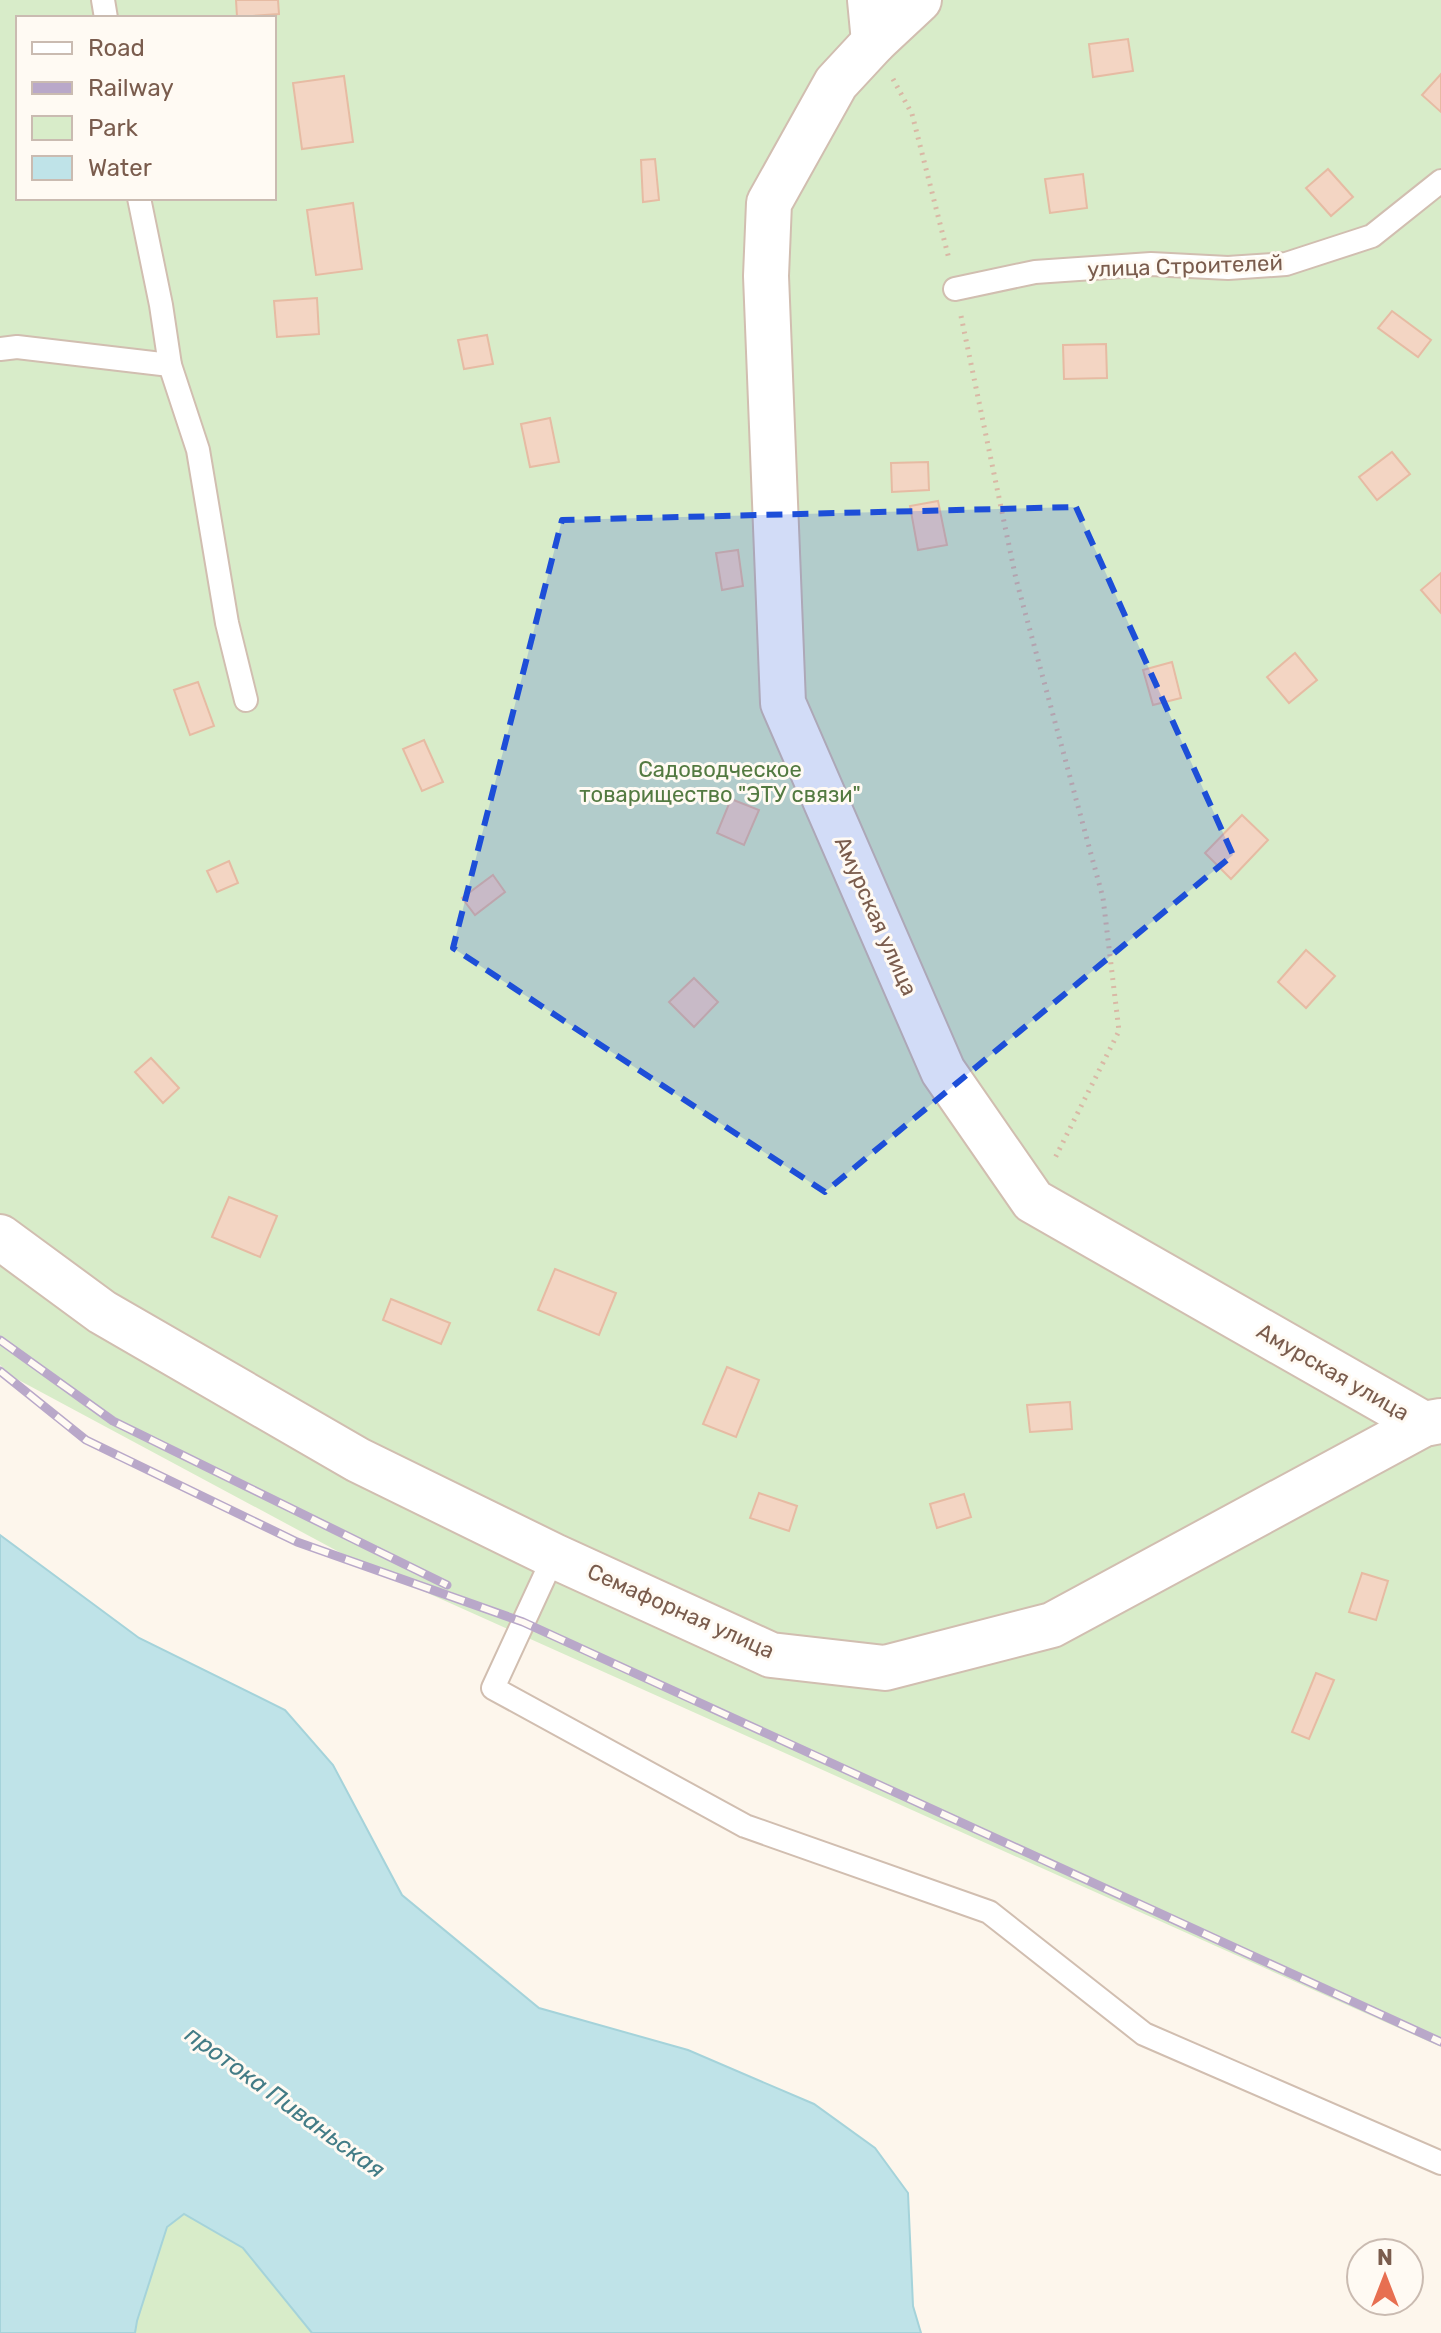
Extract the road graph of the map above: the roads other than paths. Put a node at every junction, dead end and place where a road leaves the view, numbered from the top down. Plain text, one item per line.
1 (919, 0) edge
2 (872, 21) edge
3 (1441, 181) edge
4 (139, 200) edge
5 (955, 289) road end
6 (0, 349) edge
7 (170, 365) junction
8 (246, 700) dead end
9 (0, 1237) edge
10 (1432, 1422) edge
11 (554, 1556) junction
12 (1441, 2163) edge

1 - 2 street, Амурская улица
2 - 10 street, Амурская улица
3 - 5 lane, улица Строителей
4 - 7 lane
6 - 7 lane
7 - 8 lane
9 - 11 street, Семафорная улица
10 - 11 street, Семафорная улица
11 - 12 lane

